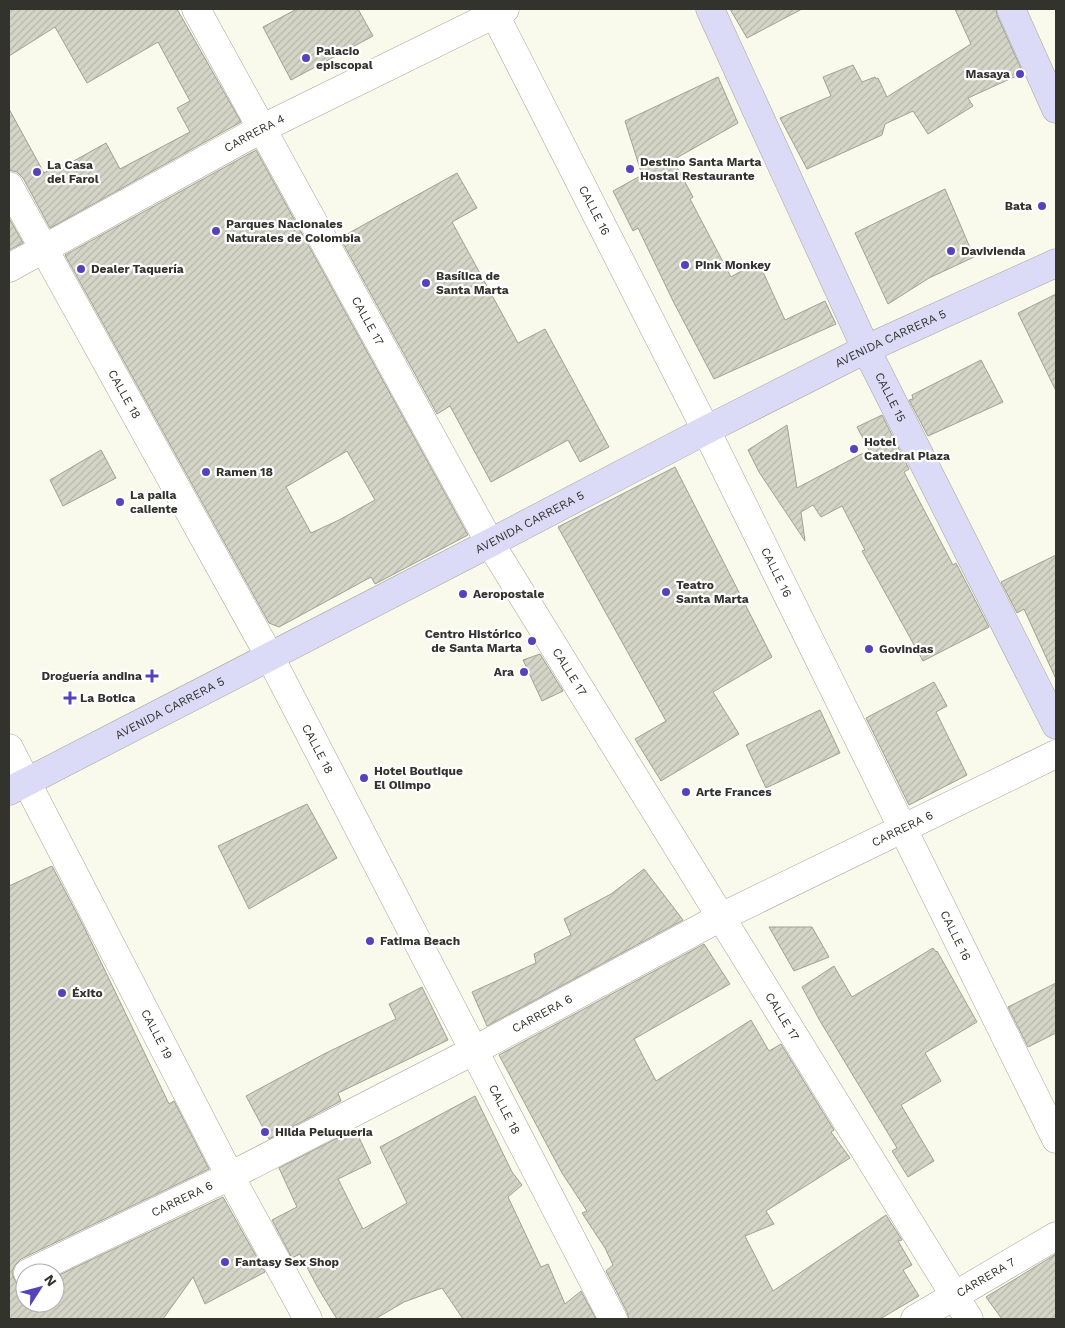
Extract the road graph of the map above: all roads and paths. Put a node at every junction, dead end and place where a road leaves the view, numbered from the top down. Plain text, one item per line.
1 (196, 9) edge
2 (710, 9) edge
3 (1011, 9) edge
4 (497, 10) edge
5 (1056, 109) edge
6 (263, 128) junction
7 (9, 186) edge
8 (43, 249) junction
9 (1056, 263) edge
10 (9, 268) edge
11 (866, 349) junction
12 (706, 430) junction
13 (490, 543) junction
14 (270, 657) junction
15 (1056, 725) edge
16 (9, 748) edge
17 (1056, 754) edge
18 (18, 786) edge
19 (903, 828) junction
20 (721, 917) junction
21 (473, 1050) junction
22 (1056, 1139) edge
23 (230, 1176) junction
24 (1056, 1236) edge
25 (49, 1263) edge
26 (954, 1296) junction
27 (308, 1319) edge
28 (613, 1319) edge
29 (915, 1319) edge
30 (969, 1319) edge

1 - 6 street, CALLE 17
2 - 11 street, CALLE 15
3 - 5 street
4 - 6 street, CARRERA 4
4 - 12 street, CALLE 16
6 - 8 street, CARRERA 4
6 - 13 street, CALLE 17
7 - 8 street, CALLE 18
8 - 10 street, CARRERA 4
8 - 14 street, CALLE 18
9 - 11 street, AVENIDA CARRERA 5
11 - 12 street, AVENIDA CARRERA 5
11 - 15 street, CALLE 15
12 - 13 street, AVENIDA CARRERA 5
12 - 19 street, CALLE 16
13 - 14 street, AVENIDA CARRERA 5
13 - 20 street, CALLE 17
14 - 18 street, AVENIDA CARRERA 5
14 - 21 street, CALLE 18
16 - 18 street, CALLE 19
17 - 19 street, CARRERA 6
18 - 23 street, CALLE 19
19 - 20 street, CARRERA 6
19 - 22 street, CALLE 16
20 - 21 street, CARRERA 6
20 - 26 street, CALLE 17
21 - 23 street, CARRERA 6
21 - 28 street, CALLE 18
23 - 25 street, CARRERA 6
23 - 27 street, CALLE 19
24 - 26 street, CARRERA 7
26 - 29 street, CARRERA 7
26 - 30 street, CALLE 17

